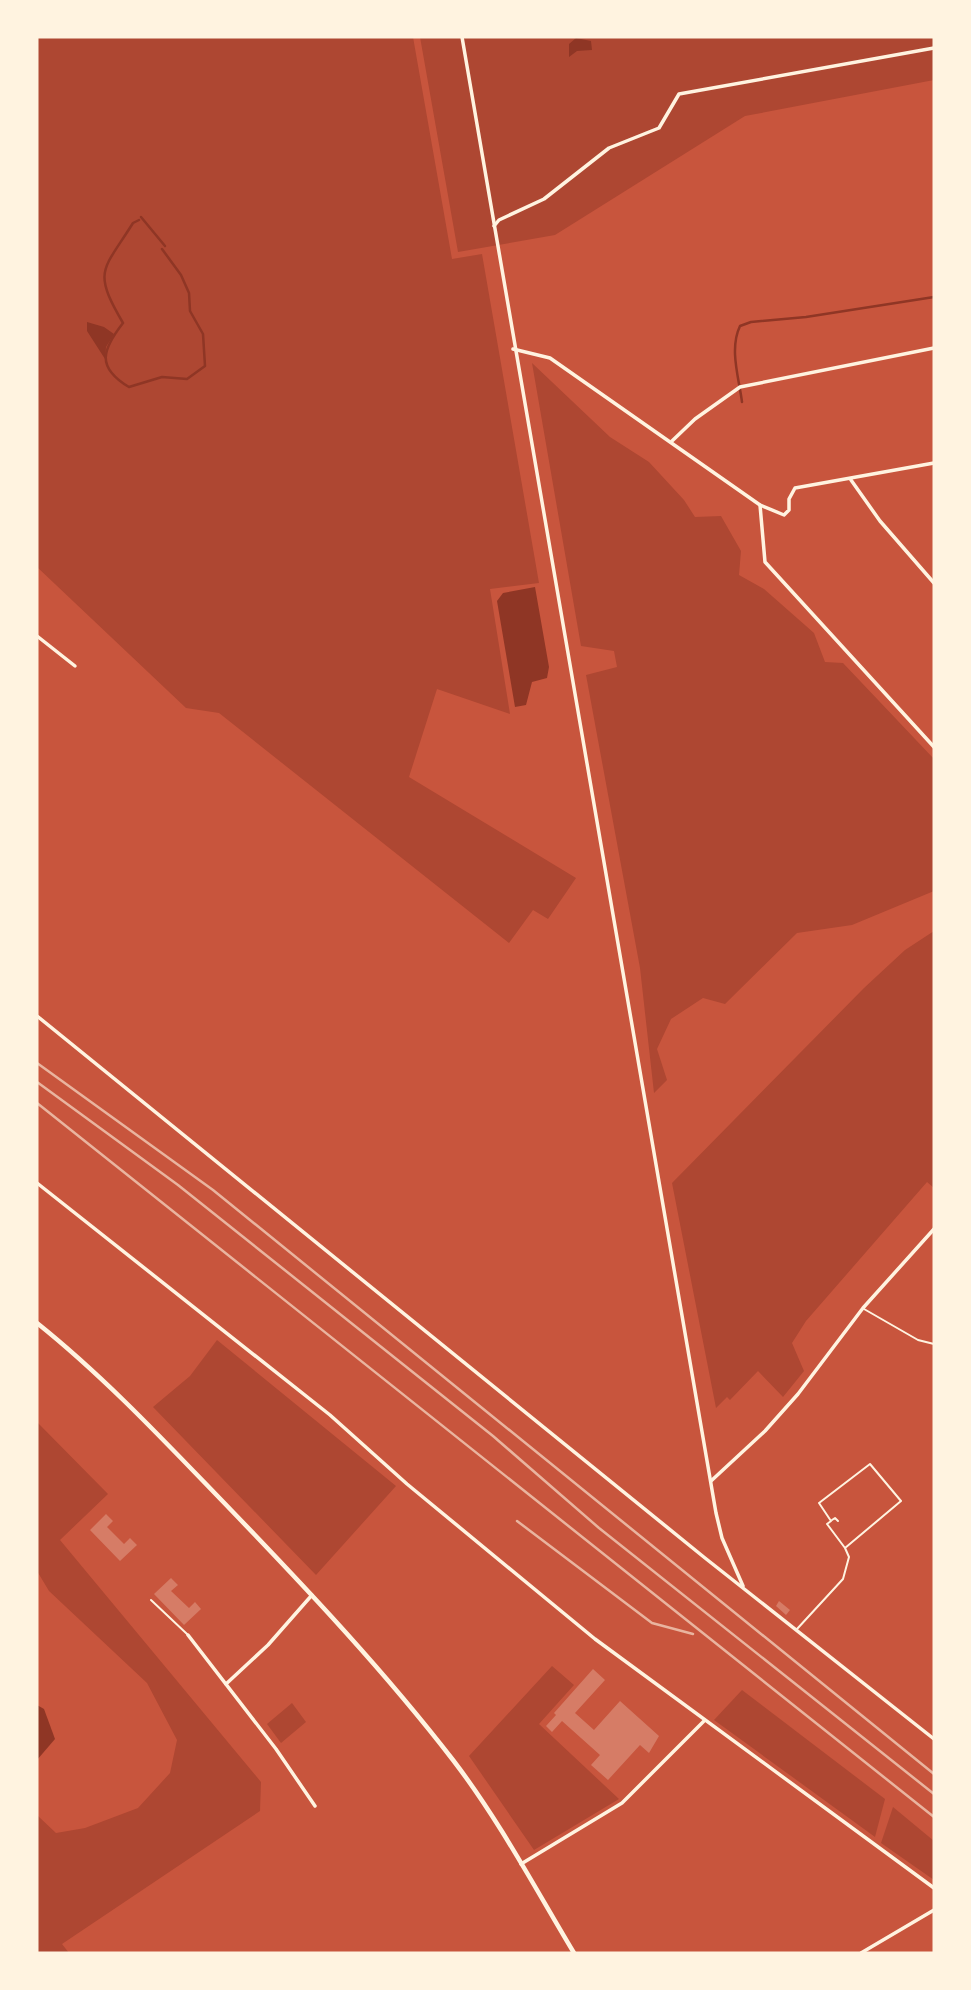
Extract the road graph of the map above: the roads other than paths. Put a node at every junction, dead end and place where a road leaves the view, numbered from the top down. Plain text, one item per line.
1 (462, 37) edge
2 (934, 48) edge
3 (494, 226) junction
4 (934, 348) edge
5 (513, 349) junction
6 (671, 441) junction
7 (934, 463) edge
8 (851, 480) junction
9 (760, 505) junction
10 (934, 583) edge
11 (37, 636) edge
12 (75, 666) dead end
13 (934, 747) edge
14 (37, 1016) edge
15 (37, 1183) edge
16 (934, 1229) edge
17 (863, 1308) junction
18 (37, 1323) edge
19 (934, 1343) edge
20 (711, 1482) junction
21 (831, 1521) junction
22 (838, 1521) dead end
23 (845, 1548) junction
24 (743, 1586) junction
25 (312, 1595) junction
26 (151, 1600) dead end
27 (797, 1630) junction
28 (188, 1635) joint
29 (226, 1684) junction
30 (704, 1721) junction
31 (934, 1739) edge
32 (315, 1806) dead end
33 (520, 1864) junction
34 (934, 1888) edge
35 (934, 1910) edge
36 (574, 1953) edge
37 (861, 1953) edge

1 - 3 street
2 - 3 street
3 - 5 street
4 - 6 street
5 - 6 street
5 - 20 street
6 - 9 street
7 - 8 street
8 - 9 street
8 - 10 street
9 - 13 street
11 - 12 street
14 - 24 street
15 - 30 street
16 - 17 street
17 - 19 lane
17 - 20 street
18 - 25 street
20 - 24 street
21 - 22 lane
21 - 23 lane
21 - 23 lane
23 - 27 lane
24 - 27 street
25 - 29 street
25 - 33 street
26 - 28 lane
27 - 31 street
28 - 29 street
29 - 32 street
30 - 33 street
30 - 34 street
33 - 36 street
35 - 37 street

